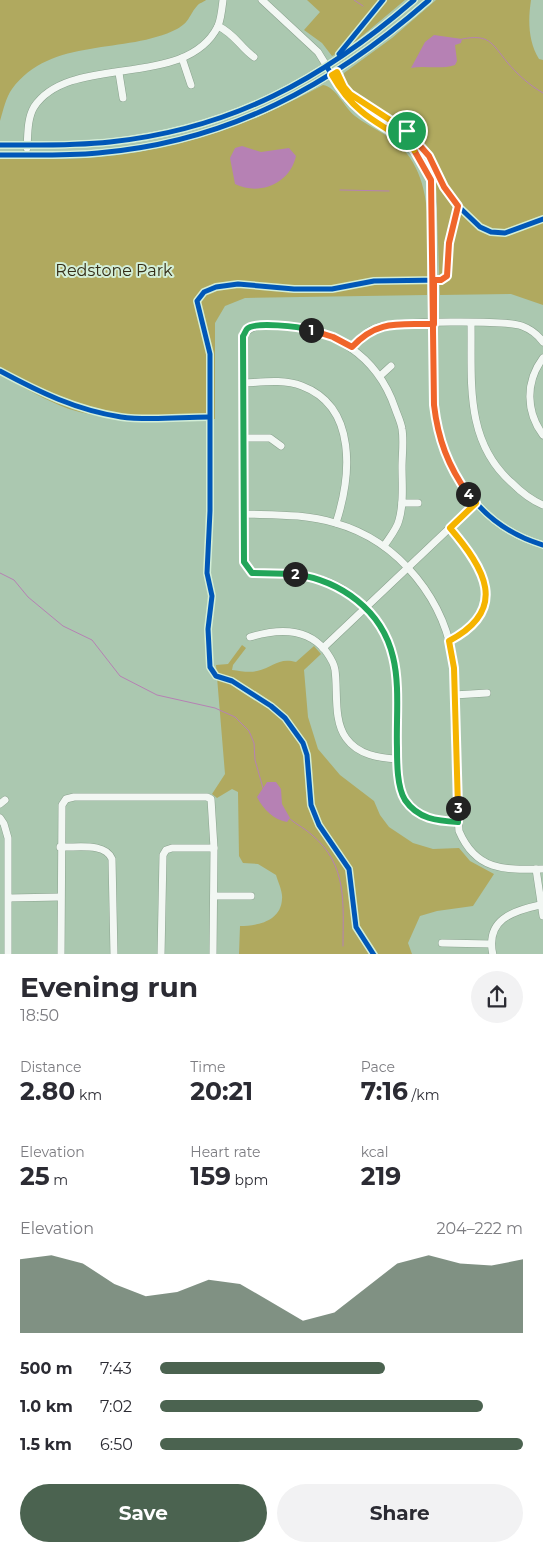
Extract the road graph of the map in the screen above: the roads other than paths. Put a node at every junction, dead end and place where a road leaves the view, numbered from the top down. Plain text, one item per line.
1 (223, 0) edge
2 (262, 0) edge
3 (414, 0) edge
4 (429, 0) edge
5 (218, 26) junction
6 (254, 57) dead end
7 (182, 58) junction
8 (327, 67) junction
9 (119, 73) junction
10 (332, 75) junction
11 (191, 85) dead end
12 (123, 98) dead end
13 (0, 145) edge
14 (27, 145) junction
15 (0, 155) edge
16 (27, 155) junction
17 (471, 323) junction
18 (434, 324) junction
19 (543, 342) edge
20 (352, 347) junction
21 (543, 358) edge
22 (391, 366) dead end
23 (380, 376) junction
24 (245, 383) junction
25 (543, 435) edge
26 (245, 438) junction
27 (281, 446) dead end
28 (402, 503) junction
29 (418, 503) dead end
30 (476, 503) junction
31 (543, 505) edge
32 (245, 514) junction
33 (336, 523) junction
34 (450, 528) junction
35 (543, 545) edge
36 (384, 546) junction
37 (408, 567) junction
38 (366, 606) junction
39 (250, 638) dead end
40 (449, 641) junction
41 (323, 648) junction
42 (487, 693) dead end
43 (454, 694) junction
44 (397, 759) junction
45 (0, 818) edge
46 (458, 822) junction
47 (60, 847) junction
48 (214, 848) junction
49 (540, 869) edge
50 (214, 896) junction
51 (251, 896) dead end
52 (60, 897) junction
53 (9, 898) junction
54 (540, 905) junction
55 (543, 916) edge
56 (442, 943) dead end
57 (491, 944) junction
58 (8, 954) edge
59 (61, 954) edge
60 (114, 954) edge
61 (161, 954) edge
62 (213, 954) edge
63 (493, 954) edge

1 - 5 street
2 - 8 street
3 - 8 street
4 - 10 street
5 - 6 street
5 - 7 street
7 - 9 street
7 - 11 street
8 - 10 street
8 - 14 street
9 - 12 street
9 - 14 street
10 - 16 street
10 - 18 street
13 - 14 street
14 - 16 street
15 - 16 street
17 - 18 street
17 - 19 street
17 - 31 street
18 - 20 street
18 - 30 street
20 - 23 street
20 - 24 street
21 - 25 street
22 - 23 street
23 - 28 street
24 - 26 street
24 - 33 street
26 - 27 street
26 - 32 street
28 - 29 street
28 - 36 street
30 - 34 street
30 - 35 street
32 - 33 street
32 - 38 street
33 - 36 street
34 - 37 street
34 - 40 street
36 - 37 street
37 - 38 street
37 - 40 street
38 - 41 street
38 - 44 street
39 - 41 street
40 - 43 street
41 - 44 street
42 - 43 street
43 - 46 street
44 - 46 street
45 - 53 street
46 - 49 street
47 - 48 street
47 - 52 street
47 - 60 street
48 - 50 street
48 - 61 street
49 - 54 street
50 - 51 street
50 - 62 street
52 - 53 street
52 - 59 street
53 - 58 street
54 - 55 street
54 - 57 street
56 - 57 street
57 - 63 street

